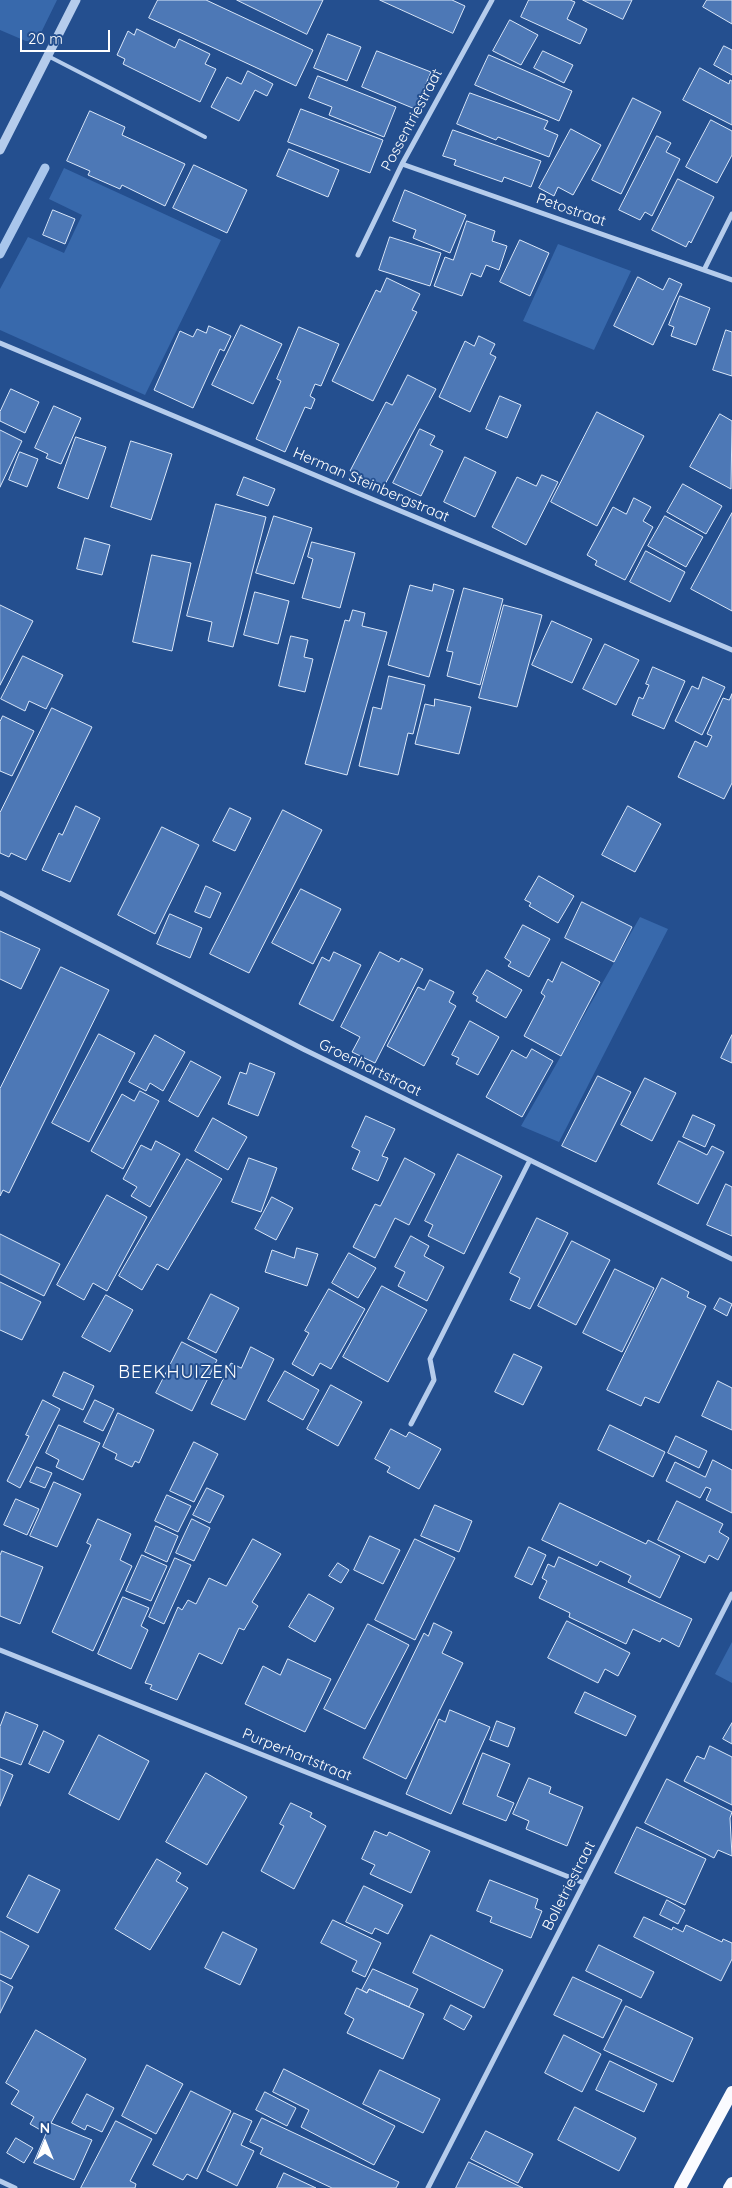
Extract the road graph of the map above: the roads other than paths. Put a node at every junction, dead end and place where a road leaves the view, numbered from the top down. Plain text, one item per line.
1 (76, 0) edge
2 (492, 0) edge
3 (48, 56) junction
4 (205, 137) dead end
5 (0, 150) edge
6 (402, 164) junction
7 (732, 214) edge
8 (358, 254) dead end
9 (704, 270) junction
10 (732, 280) edge
11 (0, 343) edge
12 (732, 650) edge
13 (0, 892) edge
14 (530, 1160) junction
15 (732, 1259) edge
16 (411, 1424) dead end
17 (732, 1594) edge
18 (0, 1650) edge
19 (584, 1883) junction
20 (732, 2092) edge
21 (0, 2180) edge
22 (732, 2182) edge
23 (15, 2188) edge
24 (428, 2188) edge
25 (680, 2188) edge
26 (729, 2188) edge

1 - 3 street
2 - 6 street, Possentriestraat
3 - 4 lane
3 - 5 street
6 - 8 street, Possentriestraat
6 - 9 street, Petostraat
7 - 9 street
9 - 10 street, Petostraat
11 - 12 street, Herman Steinbergstraat
13 - 14 street, Groenhartstraat
14 - 15 street, Groenhartstraat
14 - 16 street
17 - 19 street, Bolletriestraat
18 - 19 street, Purperhartstraat
19 - 24 street, Bolletriestraat
20 - 25 main road
21 - 23 street
22 - 26 main road

